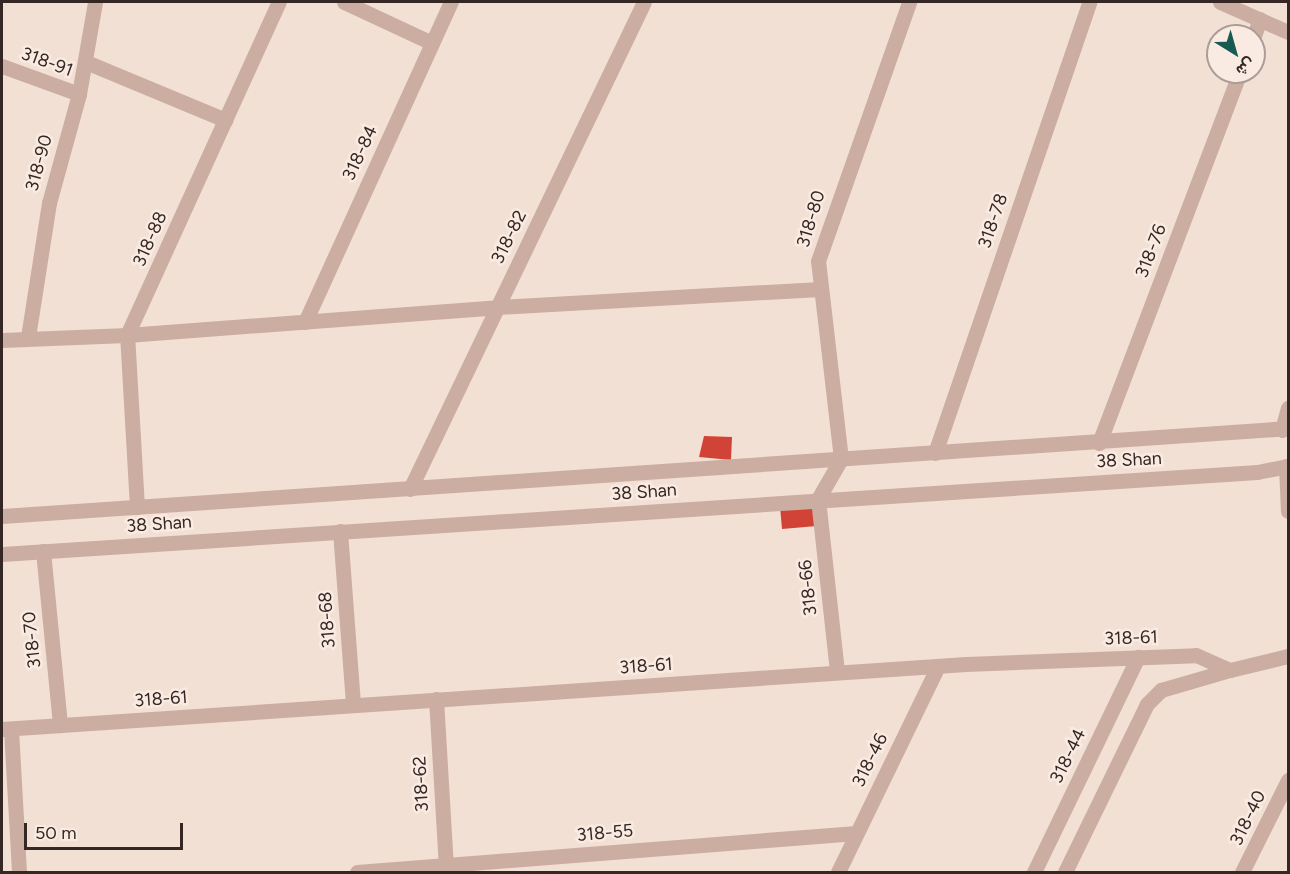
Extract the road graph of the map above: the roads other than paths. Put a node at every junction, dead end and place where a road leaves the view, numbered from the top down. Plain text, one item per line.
1 (95, 2) edge
2 (279, 2) edge
3 (344, 2) edge
4 (451, 2) edge
5 (644, 2) edge
6 (909, 2) edge
7 (1089, 2) edge
8 (1220, 2) edge
9 (1260, 19) junction
10 (1258, 24) edge
11 (1288, 32) edge
12 (432, 43) junction
13 (86, 62) junction
14 (2, 66) edge
15 (1235, 84) edge
16 (79, 94) junction
17 (225, 120) junction
18 (821, 289) junction
19 (497, 307) junction
20 (305, 322) junction
21 (127, 335) junction
22 (28, 337) junction
23 (2, 340) edge
24 (1288, 408) edge
25 (1285, 429) edge
26 (1099, 443) junction
27 (935, 453) junction
28 (841, 459) junction
29 (1287, 466) edge
30 (410, 489) junction
31 (818, 499) junction
32 (137, 507) junction
33 (1288, 511) edge
34 (2, 516) edge
35 (340, 531) junction
36 (43, 551) junction
37 (2, 554) edge
38 (1288, 656) edge
39 (1138, 657) junction
40 (938, 666) junction
41 (1230, 670) junction
42 (837, 672) junction
43 (436, 699) junction
44 (353, 705) junction
45 (60, 725) junction
46 (6, 729) edge
47 (1288, 780) edge
48 (856, 833) junction
49 (446, 866) junction
50 (529, 866) edge
51 (19, 873) edge
52 (357, 873) edge
53 (838, 873) edge
54 (1034, 873) edge
55 (1065, 873) edge
56 (1242, 873) edge

1 - 13 street, 318-90
2 - 17 street, 318-88
3 - 12 street
4 - 12 street, 318-84
5 - 19 street, 318-82
6 - 18 street, 318-80
7 - 27 street, 318-78
8 - 9 street
9 - 10 street
9 - 11 street
12 - 20 street, 318-84
13 - 16 street, 318-90
13 - 17 street
14 - 16 street, 318-91
15 - 26 street, 318-76
16 - 22 street, 318-90
17 - 21 street, 318-88
18 - 19 street
18 - 28 street, 318-80
19 - 20 street
19 - 30 street, 318-82
20 - 21 street
21 - 22 street
21 - 32 street, 318-88
22 - 23 street
24 - 25 street
25 - 26 street, 38 Shan
26 - 27 street, 38 Shan
27 - 28 street, 38 Shan
28 - 30 street, 38 Shan
28 - 31 street
29 - 31 street, 38 Shan
29 - 33 street
30 - 32 street, 38 Shan
31 - 35 street, 38 Shan
31 - 42 street, 318-66
32 - 34 street, 38 Shan
35 - 36 street, 38 Shan
35 - 44 street, 318-68
36 - 37 street, 38 Shan
36 - 45 street, 318-70
38 - 41 street
39 - 40 street, 318-61
39 - 41 street, 318-61
39 - 54 street, 318-44
40 - 42 street, 318-61
40 - 48 street, 318-46
41 - 55 street
42 - 43 street, 318-61
43 - 44 street, 318-61
43 - 49 street, 318-62
44 - 45 street, 318-61
45 - 46 street, 318-61
46 - 51 street
47 - 56 street, 318-40
48 - 50 street, 318-55
48 - 53 street, 318-46
49 - 50 street, 318-55
49 - 52 street, 318-55

